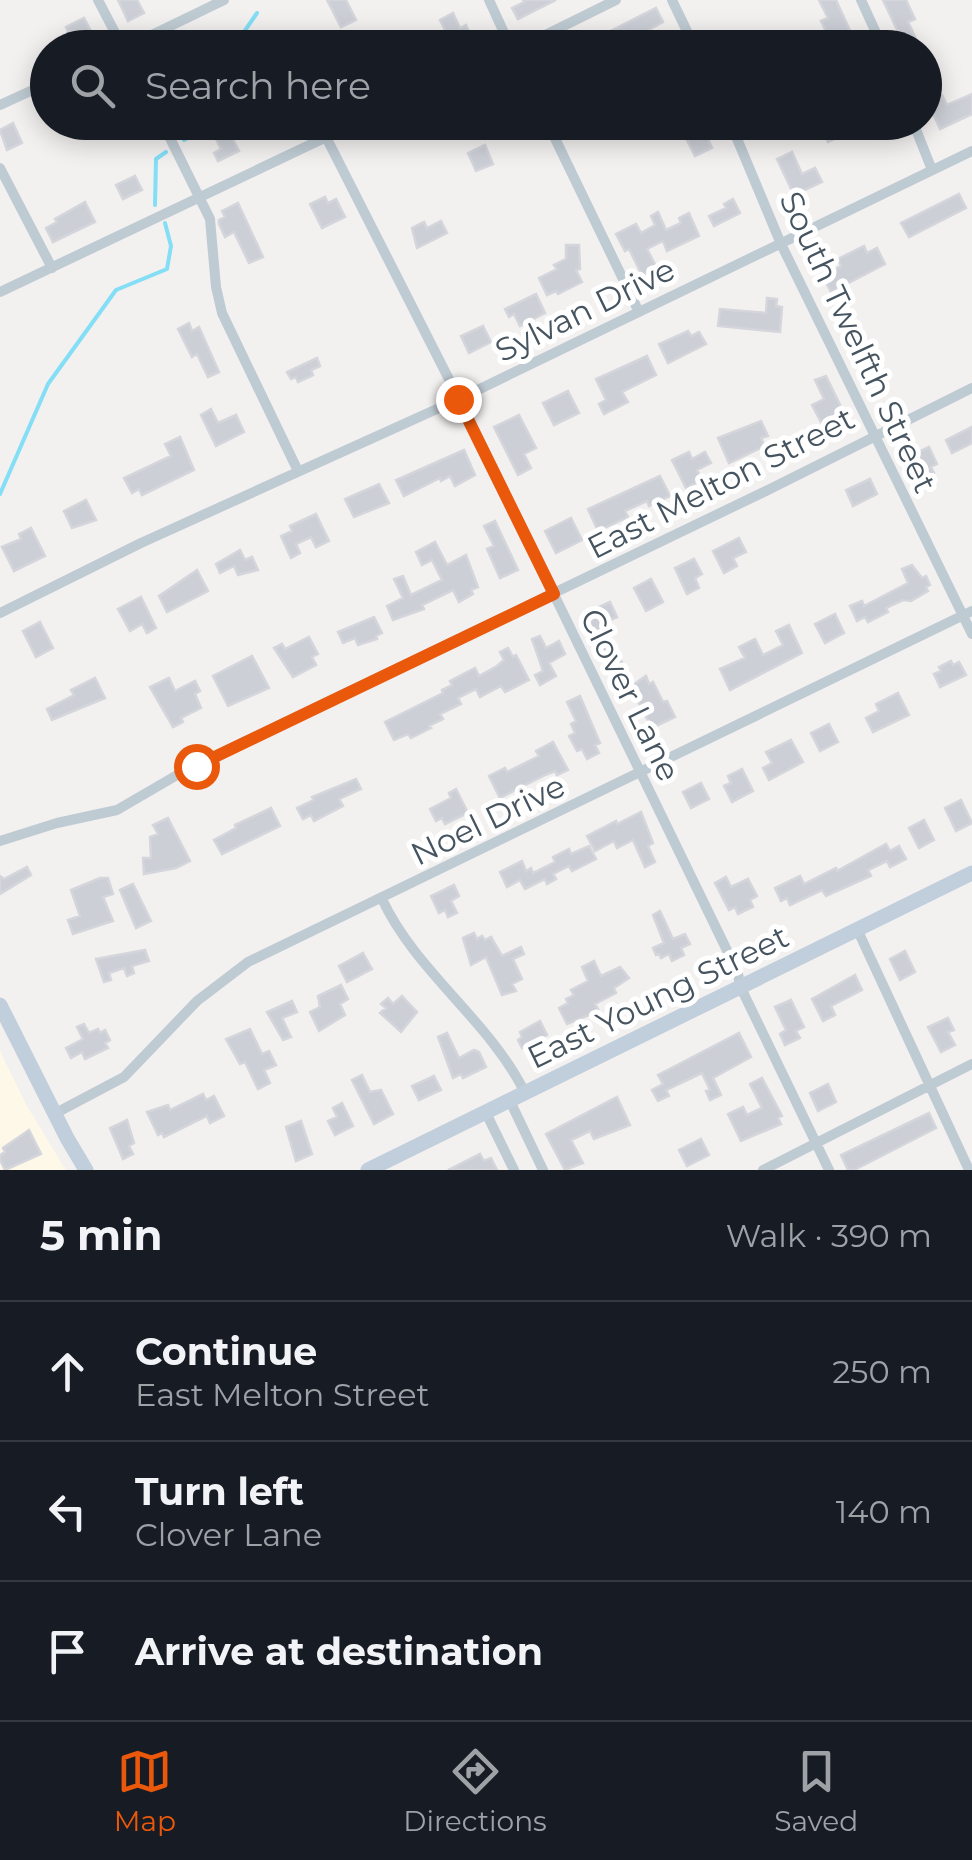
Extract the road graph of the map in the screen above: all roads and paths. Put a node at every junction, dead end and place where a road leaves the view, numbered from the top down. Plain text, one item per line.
1 (98, 0) edge
2 (224, 0) edge
3 (488, 0) edge
4 (616, 0) edge
5 (672, 0) edge
6 (862, 0) edge
7 (114, 30) edge
8 (162, 30) edge
9 (505, 30) edge
10 (553, 30) edge
11 (686, 30) edge
12 (875, 30) edge
13 (30, 92) edge
14 (0, 106) edge
15 (171, 140) edge
16 (320, 140) edge
17 (328, 140) edge
18 (556, 140) edge
19 (738, 140) edge
20 (920, 140) edge
21 (972, 151) edge
22 (0, 168) edge
23 (932, 170) junction
24 (200, 197) junction
25 (781, 244) junction
26 (52, 268) junction
27 (0, 292) edge
28 (639, 312) junction
29 (972, 388) edge
30 (458, 399) junction
31 (872, 436) junction
32 (298, 470) junction
33 (554, 594) junction
34 (0, 613) edge
35 (967, 613) edge
36 (972, 634) edge
37 (640, 773) junction
38 (0, 841) edge
39 (972, 873) edge
40 (382, 899) junction
41 (858, 929) junction
42 (740, 986) junction
43 (0, 1005) edge
44 (972, 1064) edge
45 (931, 1085) junction
46 (517, 1097) junction
47 (486, 1112) junction
48 (54, 1114) junction
49 (816, 1144) junction
50 (83, 1166) edge
51 (368, 1170) edge
52 (514, 1170) edge
53 (543, 1170) edge
54 (763, 1170) edge
55 (828, 1170) edge
56 (969, 1170) edge

1 - 7 street
2 - 8 street
3 - 9 street
4 - 10 street
5 - 11 street
6 - 12 street
13 - 14 street
15 - 24 street
16 - 24 street
17 - 30 street, Clover Lane
18 - 28 street
19 - 25 street, South Twelfth Street
20 - 23 street
21 - 23 street, Sylvan Drive
22 - 26 street
23 - 25 street, Sylvan Drive
24 - 26 street
24 - 32 street
25 - 28 street, Sylvan Drive
25 - 31 street, South Twelfth Street
26 - 27 street
28 - 30 street, Sylvan Drive
29 - 31 street, East Melton Street
30 - 32 street, Sylvan Drive
30 - 33 street, Clover Lane
31 - 33 street, East Melton Street
31 - 35 street, South Twelfth Street
32 - 34 street, Sylvan Drive
33 - 37 street, Clover Lane
33 - 38 street, East Melton Street
35 - 36 street, South Twelfth Street
35 - 37 street, Noel Drive
37 - 40 street, Noel Drive
37 - 42 street, Clover Lane
39 - 41 street, East Young Street
40 - 46 street
40 - 48 street, Noel Drive
41 - 42 street, East Young Street
41 - 45 street
42 - 46 street, East Young Street
42 - 49 street, Clover Lane
43 - 48 street
44 - 45 street
45 - 49 street
45 - 56 street
46 - 47 street, East Young Street
46 - 53 street
47 - 51 street, East Young Street
47 - 52 street
48 - 50 street
49 - 54 street
49 - 55 street, Clover Lane

